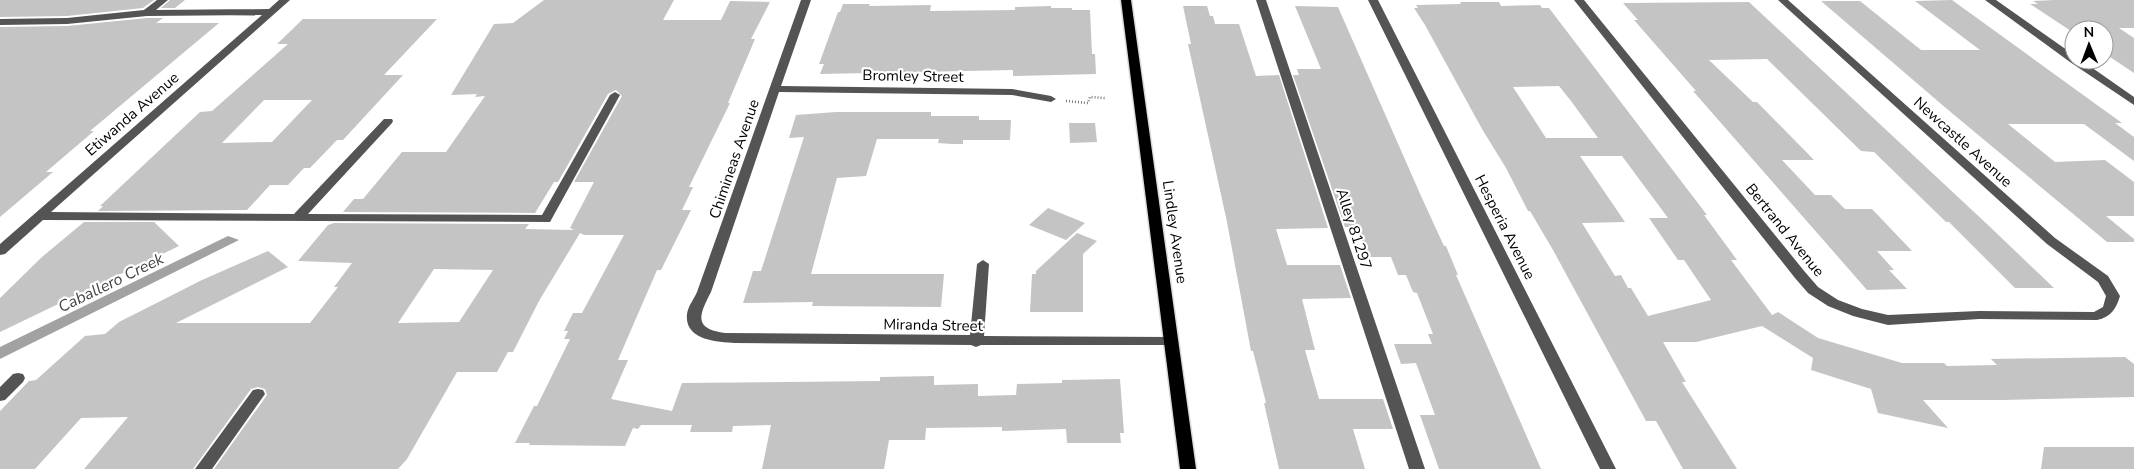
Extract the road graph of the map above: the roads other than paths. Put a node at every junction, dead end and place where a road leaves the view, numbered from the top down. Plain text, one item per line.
1 (163, 0) edge
2 (285, 0) edge
3 (806, 0) edge
4 (1126, 0) edge
5 (1261, 0) edge
6 (1373, 0) edge
7 (1579, 0) edge
8 (1783, 0) edge
9 (1990, 0) edge
10 (271, 12) junction
11 (146, 13) junction
12 (0, 22) edge
13 (2064, 53) edge
14 (2088, 70) edge
15 (774, 89) junction
16 (615, 95) dead end
17 (1051, 99) road end
18 (2134, 102) edge
19 (388, 121) dead end
20 (40, 216) junction
21 (298, 217) junction
22 (2, 248) edge
23 (983, 264) dead end
24 (2109, 309) joint
25 (698, 327) joint
26 (976, 342) junction
27 (1171, 342) junction
28 (18, 378) dead end
29 (258, 394) dead end
30 (0, 396) edge
31 (203, 469) edge
32 (1188, 469) edge
33 (1417, 469) edge
34 (1608, 469) edge

1 - 11 street
2 - 10 street, Etiwanda Avenue
3 - 15 street, Chimineas Avenue
4 - 27 main road, Lindley Avenue
5 - 33 street, Alley 81297
6 - 34 street, Hesperia Avenue
7 - 24 street, Bertrand Avenue
8 - 24 street, Newcastle Avenue
9 - 13 street
10 - 11 street
10 - 20 street, Etiwanda Avenue
11 - 12 street
14 - 18 street
15 - 17 street, Bromley Street
15 - 25 street, Chimineas Avenue
16 - 21 street
19 - 21 street
20 - 21 street
20 - 22 street, Etiwanda Avenue
23 - 26 street
25 - 26 street, Miranda Street
26 - 27 street, Miranda Street
27 - 32 main road, Lindley Avenue
28 - 30 street
29 - 31 street

